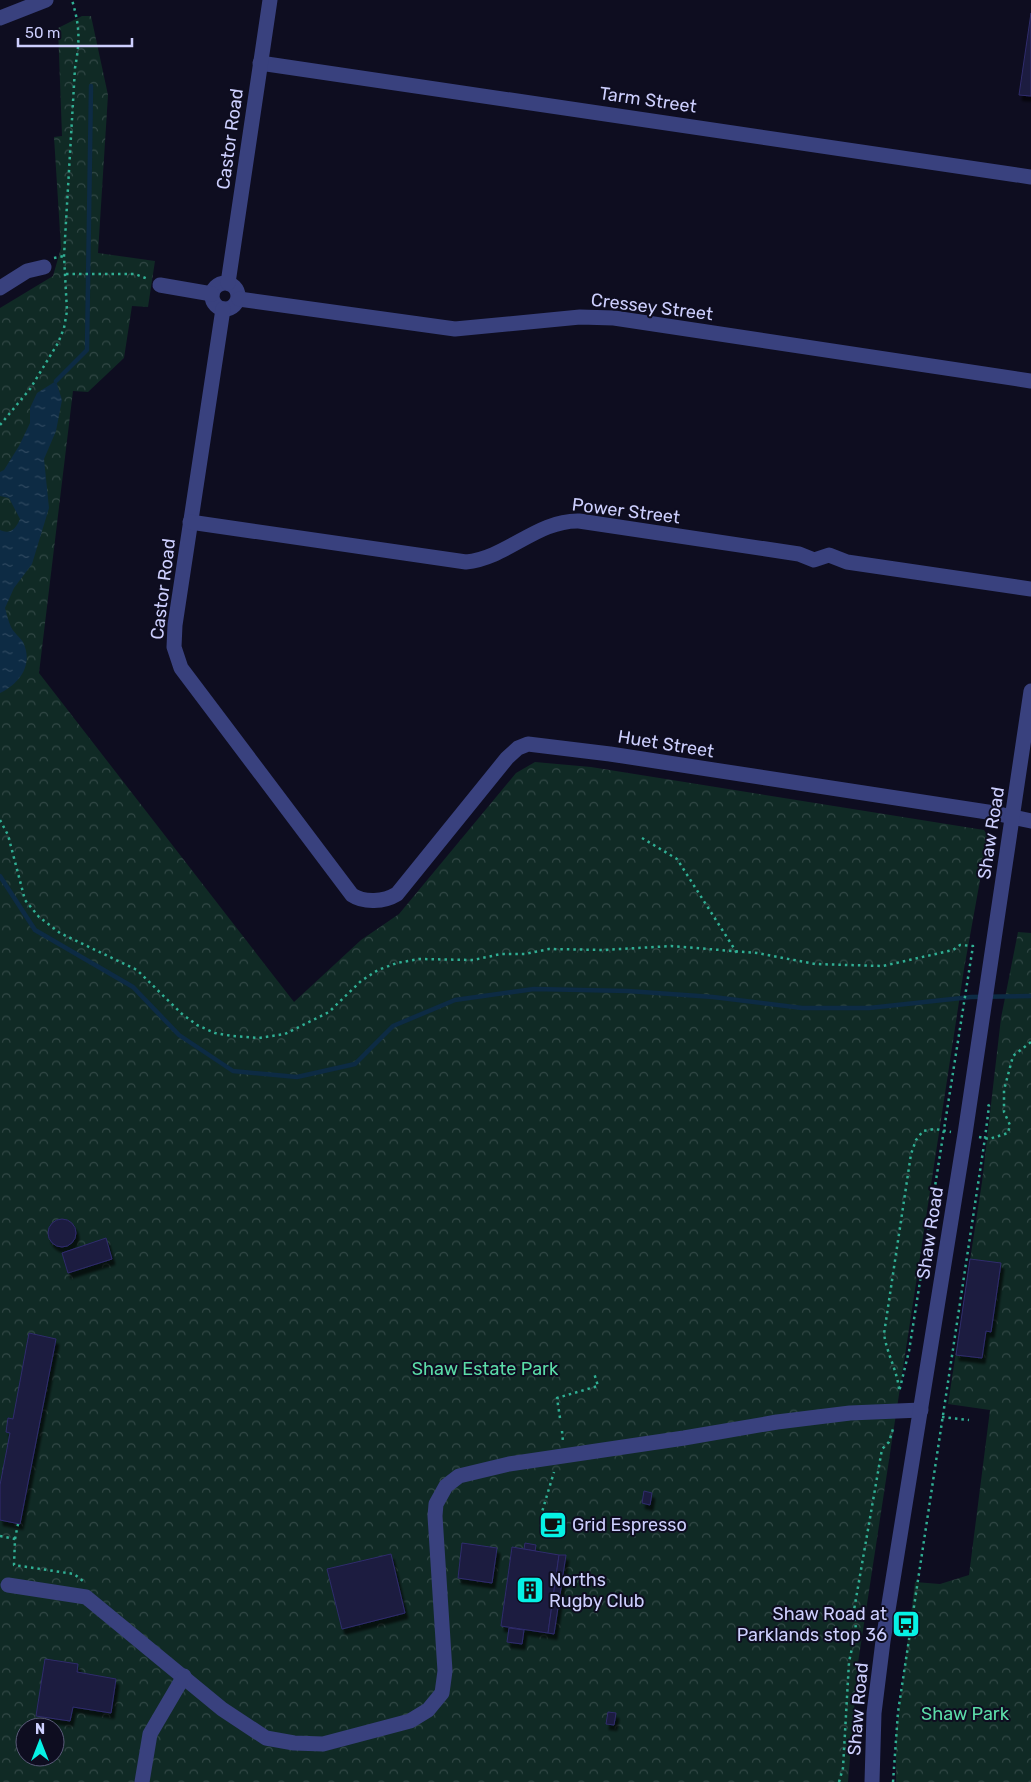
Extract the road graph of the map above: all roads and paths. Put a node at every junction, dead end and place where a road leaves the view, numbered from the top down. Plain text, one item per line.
1 (46, 0) edge
2 (72, 0) edge
3 (270, 0) edge
4 (0, 18) edge
5 (260, 63) junction
6 (1031, 177) edge
7 (44, 267) dead end
8 (66, 274) junction
9 (228, 283) junction
10 (160, 285) joint
11 (0, 288) edge
12 (212, 294) junction
13 (238, 299) junction
14 (223, 309) junction
15 (1031, 381) edge
16 (0, 425) edge
17 (190, 522) junction
18 (1031, 589) edge
19 (1031, 691) edge
20 (1012, 817) junction
21 (0, 820) edge
22 (1031, 821) edge
23 (642, 838) dead end
24 (363, 900) joint
25 (737, 953) junction
26 (1031, 1042) edge
27 (989, 1106) dead end
28 (944, 1130) junction
29 (952, 1132) dead end
30 (978, 1137) dead end
31 (985, 1138) junction
32 (594, 1373) dead end
33 (921, 1410) junction
34 (942, 1417) junction
35 (560, 1418) dead end
36 (969, 1420) dead end
37 (893, 1429) dead end
38 (562, 1432) dead end
39 (564, 1447) dead end
40 (555, 1468) dead end
41 (18, 1524) dead end
42 (550, 1535) dead end
43 (15, 1539) dead end
44 (8, 1585) dead end
45 (184, 1676) junction
46 (142, 1782) edge
47 (839, 1782) edge
48 (872, 1782) edge
49 (893, 1782) edge

1 - 4 street
2 - 8 path
3 - 5 street, Castor Road
5 - 6 street, Tarm Street
5 - 9 street, Castor Road
7 - 11 street
8 - 10 path
8 - 16 path
9 - 12 street
9 - 13 street
10 - 12 street
12 - 14 street
13 - 14 street
13 - 15 street, Cressey Street
14 - 17 street, Castor Road
17 - 18 street, Power Street
17 - 24 street, Castor Road
19 - 20 street, Shaw Road
20 - 22 street, Huet Street
20 - 24 street, Huet Street
20 - 33 street, Shaw Road
21 - 25 path
23 - 25 path
25 - 28 path
26 - 31 path
27 - 31 path
28 - 28 path
28 - 29 path
30 - 31 path
31 - 34 path
32 - 35 path
33 - 45 street
33 - 48 street, Shaw Road
34 - 36 path
34 - 49 path
37 - 47 path
38 - 39 path
40 - 42 path
41 - 43 path
44 - 45 street
45 - 46 street

